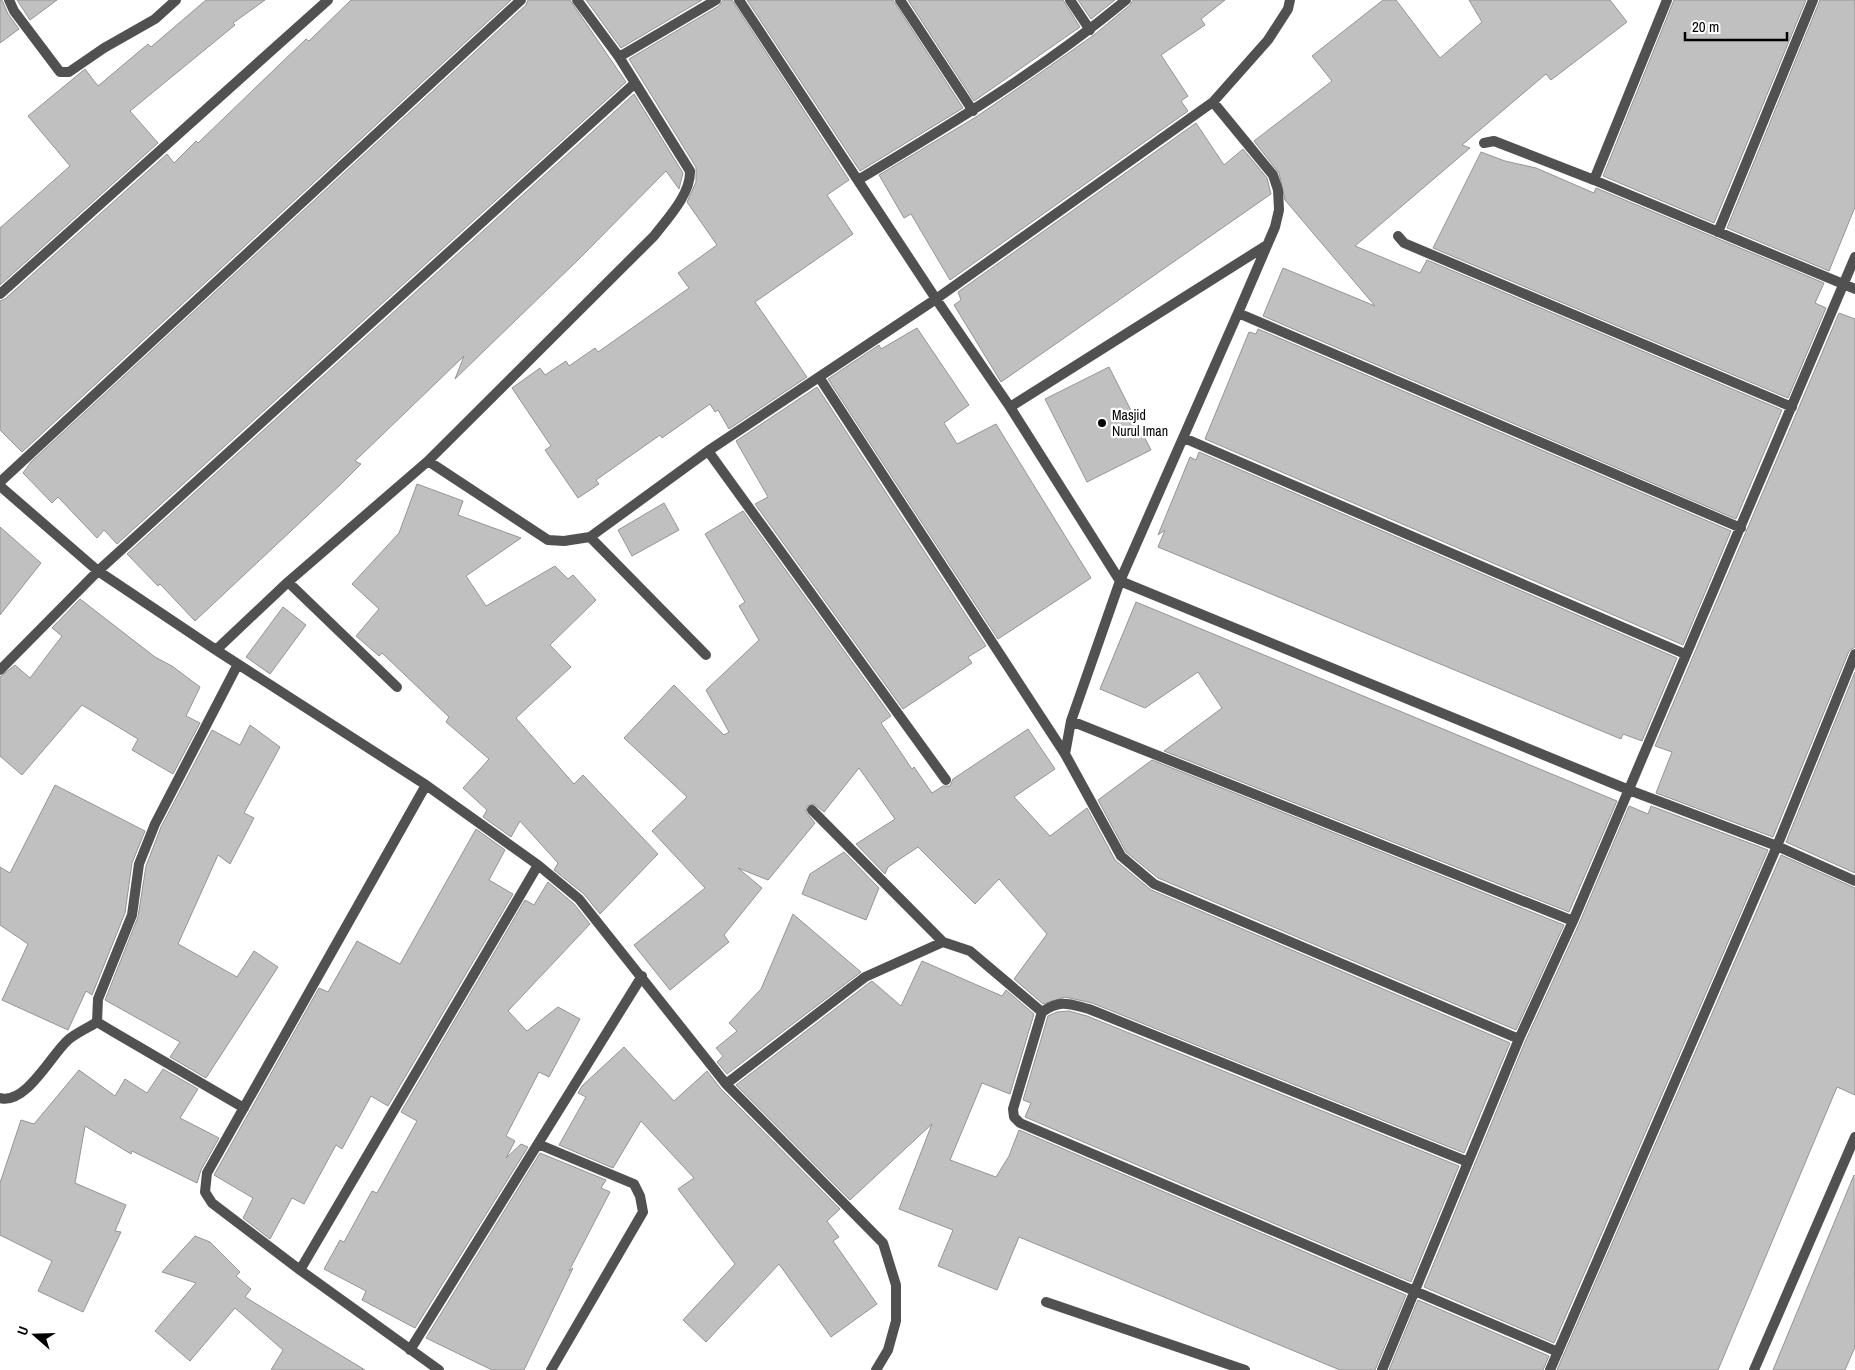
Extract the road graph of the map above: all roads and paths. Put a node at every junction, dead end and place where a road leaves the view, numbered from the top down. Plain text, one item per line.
1 (9, 0) edge
2 (176, 0) edge
3 (328, 0) edge
4 (521, 0) edge
5 (577, 0) edge
6 (716, 0) edge
7 (739, 0) edge
8 (900, 0) edge
9 (1070, 0) edge
10 (1126, 0) edge
11 (1290, 0) edge
12 (1667, 0) edge
13 (1813, 0) edge
14 (1090, 30) junction
15 (619, 57) junction
16 (634, 84) junction
17 (1213, 102) junction
18 (973, 111) junction
19 (1484, 143) dead end
20 (858, 180) junction
21 (1594, 180) junction
22 (1718, 232) junction
23 (1398, 236) dead end
24 (1267, 246) junction
25 (1855, 257) edge
26 (1844, 284) junction
27 (1855, 289) edge
28 (0, 294) edge
29 (936, 299) junction
30 (1238, 313) junction
31 (819, 377) junction
32 (1010, 407) junction
33 (1792, 407) junction
34 (1184, 438) junction
35 (708, 451) junction
36 (428, 461) junction
37 (0, 482) edge
38 (0, 486) edge
39 (1740, 528) junction
40 (590, 537) junction
41 (98, 571) junction
42 (1120, 581) junction
43 (288, 582) junction
44 (216, 650) junction
45 (1686, 654) junction
46 (1855, 654) edge
47 (706, 655) dead end
48 (238, 664) junction
49 (0, 670) edge
50 (398, 687) dead end
51 (1071, 721) junction
52 (1066, 754) junction
53 (946, 780) dead end
54 (426, 785) junction
55 (1629, 790) junction
56 (812, 810) dead end
57 (1777, 846) junction
58 (538, 865) junction
59 (1855, 881) edge
60 (1573, 921) junction
61 (943, 942) junction
62 (642, 976) junction
63 (1042, 1012) junction
64 (97, 1022) junction
65 (1519, 1039) junction
66 (726, 1084) junction
67 (0, 1098) edge
68 (244, 1108) junction
69 (1855, 1137) edge
70 (538, 1144) junction
71 (1468, 1162) junction
72 (300, 1270) junction
73 (1415, 1290) junction
74 (1046, 1302) dead end
75 (410, 1350) junction
76 (1558, 1352) junction
77 (439, 1370) edge
78 (551, 1370) edge
79 (876, 1370) edge
80 (1245, 1370) edge
81 (1382, 1370) edge
82 (1550, 1370) edge
83 (1754, 1370) edge

1 - 2 street
3 - 28 street
4 - 37 street
5 - 15 street
6 - 15 street
7 - 20 street
8 - 18 street
9 - 14 street
10 - 14 street
11 - 17 street
12 - 21 street
13 - 22 street
14 - 18 street
15 - 16 street
16 - 36 street
16 - 41 street
17 - 24 street
17 - 29 street
18 - 20 street
19 - 21 street
20 - 29 street
21 - 22 street
22 - 26 street
23 - 33 street
24 - 30 street
24 - 32 street
25 - 26 street
26 - 27 street
26 - 33 street
29 - 31 street
29 - 32 street
30 - 34 street
30 - 39 street
31 - 35 street
31 - 52 street
32 - 42 street
33 - 39 street
34 - 42 street
34 - 45 street
35 - 40 street
35 - 53 street
36 - 40 street
36 - 43 street
38 - 41 street
39 - 45 street
40 - 47 street
41 - 44 street
41 - 49 street
42 - 51 street
42 - 55 street
43 - 44 street
43 - 50 street
44 - 48 street
45 - 55 street
46 - 57 street
48 - 54 street
48 - 64 street
51 - 52 street
51 - 60 street
52 - 65 street
54 - 58 street
54 - 68 street
55 - 57 street
55 - 60 street
56 - 61 street
57 - 59 street
57 - 76 street
58 - 62 street
58 - 72 street
60 - 65 street
61 - 63 street
61 - 66 street
62 - 66 street
62 - 70 street
63 - 71 street
63 - 73 street
64 - 67 street
64 - 68 street
65 - 71 street
66 - 79 street
68 - 72 street
69 - 83 street
70 - 75 street
70 - 78 street
71 - 73 street
72 - 75 street
73 - 76 street
73 - 81 street
74 - 80 street
75 - 77 street
76 - 82 street

